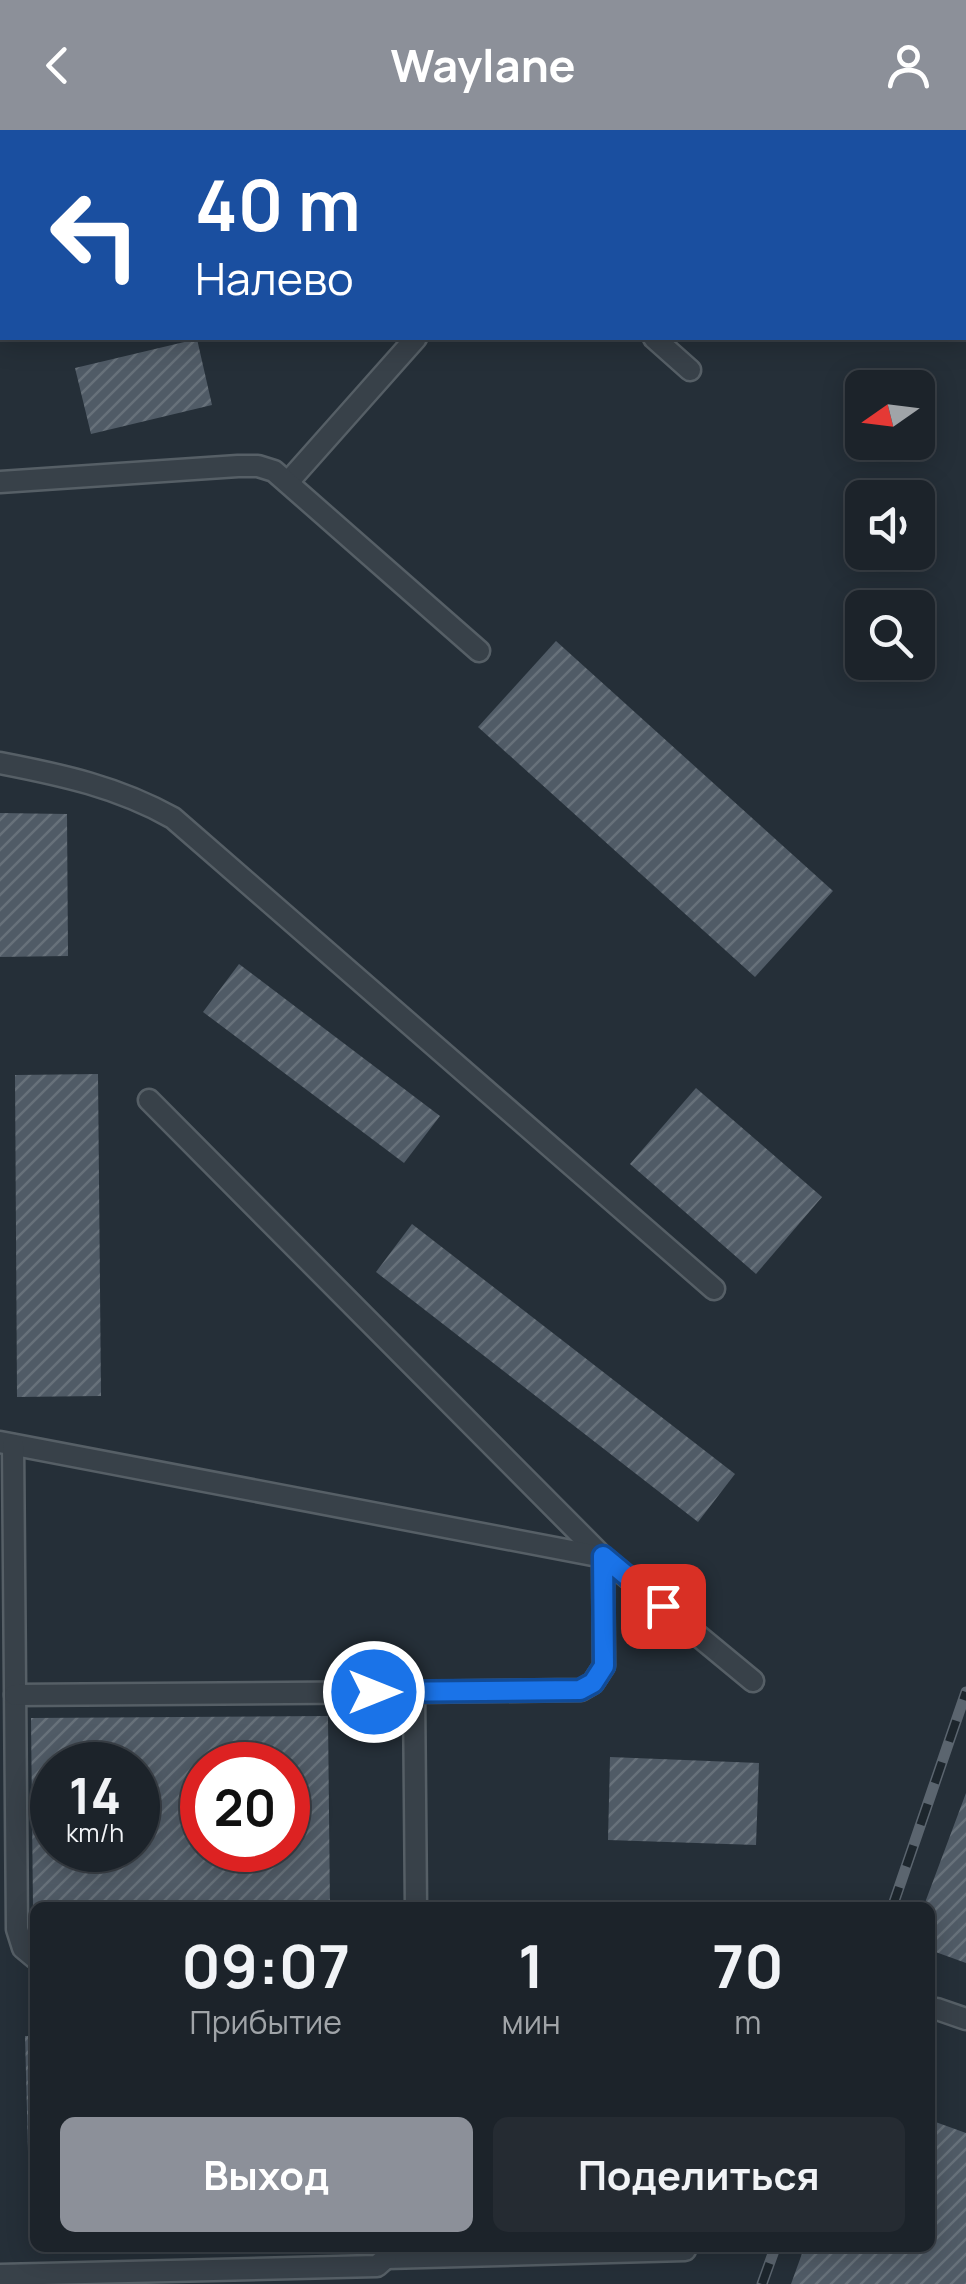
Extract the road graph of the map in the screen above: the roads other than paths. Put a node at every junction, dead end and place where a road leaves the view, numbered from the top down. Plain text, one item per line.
1 (414, 340) edge
2 (656, 340) edge
3 (690, 370) dead end
4 (289, 480) junction
5 (0, 482) edge
6 (479, 651) dead end
7 (0, 762) edge
8 (148, 1100) dead end
9 (714, 1289) dead end
10 (6, 1443) edge
11 (603, 1556) junction
12 (754, 1681) dead end
13 (414, 1692) junction
14 (15, 1695) junction
15 (416, 1902) edge
16 (30, 1954) edge
17 (937, 2008) dead end
18 (966, 2019) edge
19 (386, 2252) edge
20 (0, 2276) edge

1 - 4 lane
2 - 3 lane
4 - 5 lane
4 - 6 lane
7 - 9 lane
8 - 11 lane
10 - 11 lane
10 - 14 lane
11 - 12 lane
11 - 13 lane
13 - 14 lane
13 - 15 lane
14 - 16 lane
17 - 18 lane
19 - 20 lane

